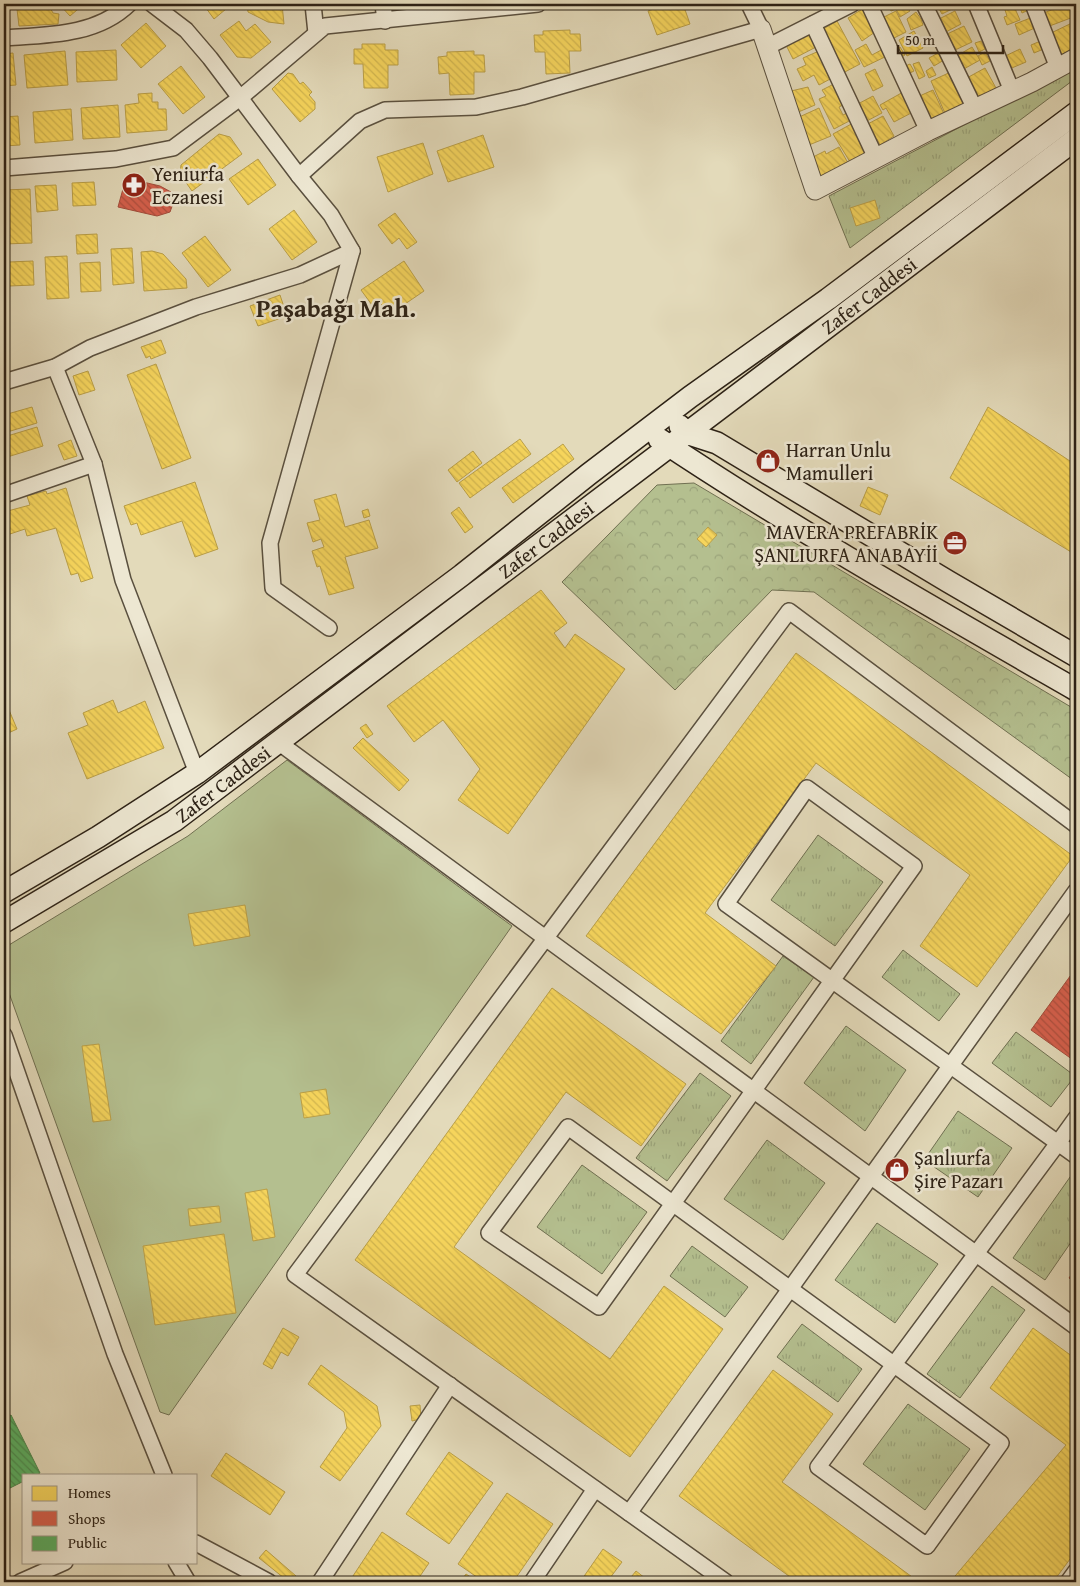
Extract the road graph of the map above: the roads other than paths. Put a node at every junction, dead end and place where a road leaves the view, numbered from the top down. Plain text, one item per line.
1 (129, 4) edge
2 (313, 4) edge
3 (383, 4) edge
4 (538, 4) edge
5 (749, 4) edge
6 (852, 4) edge
7 (869, 4) edge
8 (924, 4) edge
9 (976, 4) edge
10 (1033, 4) edge
11 (158, 5) edge
12 (385, 21) junction
13 (813, 24) junction
14 (316, 33) junction
15 (4, 38) edge
16 (764, 38) junction
17 (1076, 58) edge
18 (1058, 68) junction
19 (1012, 91) junction
20 (240, 98) junction
21 (975, 109) junction
22 (1076, 113) edge
23 (928, 131) junction
24 (1076, 139) edge
25 (876, 158) junction
26 (4, 168) edge
27 (298, 176) junction
28 (352, 251) junction
29 (55, 367) junction
30 (4, 382) edge
31 (668, 414) junction
32 (646, 430) junction
33 (686, 433) junction
34 (669, 446) junction
35 (94, 464) junction
36 (4, 495) edge
37 (329, 628) dead end
38 (1076, 656) edge
39 (1076, 690) edge
40 (278, 742) junction
41 (197, 773) junction
42 (1076, 825) edge
43 (1076, 891) edge
44 (4, 892) edge
45 (4, 922) edge
46 (546, 938) junction
47 (832, 980) junction
48 (4, 1035) edge
49 (951, 1066) junction
50 (754, 1090) junction
51 (1076, 1118) edge
52 (1058, 1143) junction
53 (1076, 1156) edge
54 (871, 1177) junction
55 (673, 1204) junction
56 (976, 1254) junction
57 (790, 1289) junction
58 (1076, 1327) edge
59 (894, 1365) junction
60 (450, 1385) junction
61 (164, 1474) edge
62 (596, 1489) junction
63 (629, 1513) junction
64 (198, 1544) edge
65 (60, 1564) edge
66 (177, 1564) edge
67 (186, 1564) edge
68 (1076, 1571) edge
69 (20, 1582) edge
70 (188, 1582) edge
71 (269, 1582) edge
72 (320, 1582) edge
73 (532, 1582) edge
74 (726, 1582) edge
75 (1068, 1582) edge

1 - 15 street
2 - 14 street
3 - 12 street
4 - 12 street
5 - 16 street
6 - 13 street
7 - 23 street
8 - 21 street
9 - 19 street
10 - 18 street
11 - 20 street
12 - 14 street
13 - 16 street
13 - 25 street
14 - 20 street
16 - 25 street
16 - 27 street
17 - 18 street
18 - 19 street
19 - 21 street
20 - 26 street
20 - 27 street
21 - 23 street
22 - 31 main road, Zafer Caddesi
23 - 25 street
24 - 33 main road, Zafer Caddesi
27 - 28 street
28 - 29 street
28 - 37 street
29 - 30 street
29 - 35 street
31 - 32 main road, Zafer Caddesi
31 - 33 main road
32 - 34 main road
32 - 41 main road, Zafer Caddesi
33 - 34 main road, Zafer Caddesi
33 - 38 main road
34 - 39 main road
34 - 40 main road, Zafer Caddesi
35 - 36 street
35 - 41 street
40 - 45 main road, Zafer Caddesi
40 - 46 street
41 - 44 main road, Zafer Caddesi
42 - 46 street
43 - 49 street
46 - 50 street
46 - 60 street
47 - 47 street
47 - 49 street
47 - 50 street
48 - 61 street
49 - 52 street
49 - 54 street
50 - 54 street
50 - 55 street
51 - 52 street
52 - 53 street
52 - 56 street
54 - 56 street
54 - 57 street
55 - 55 street
55 - 57 street
56 - 58 street
56 - 59 street
57 - 59 street
57 - 63 street
59 - 59 street
60 - 62 street
60 - 72 street
62 - 63 street
62 - 73 street
63 - 74 street
64 - 71 street
65 - 69 street
66 - 70 street
67 - 70 street
68 - 75 street

